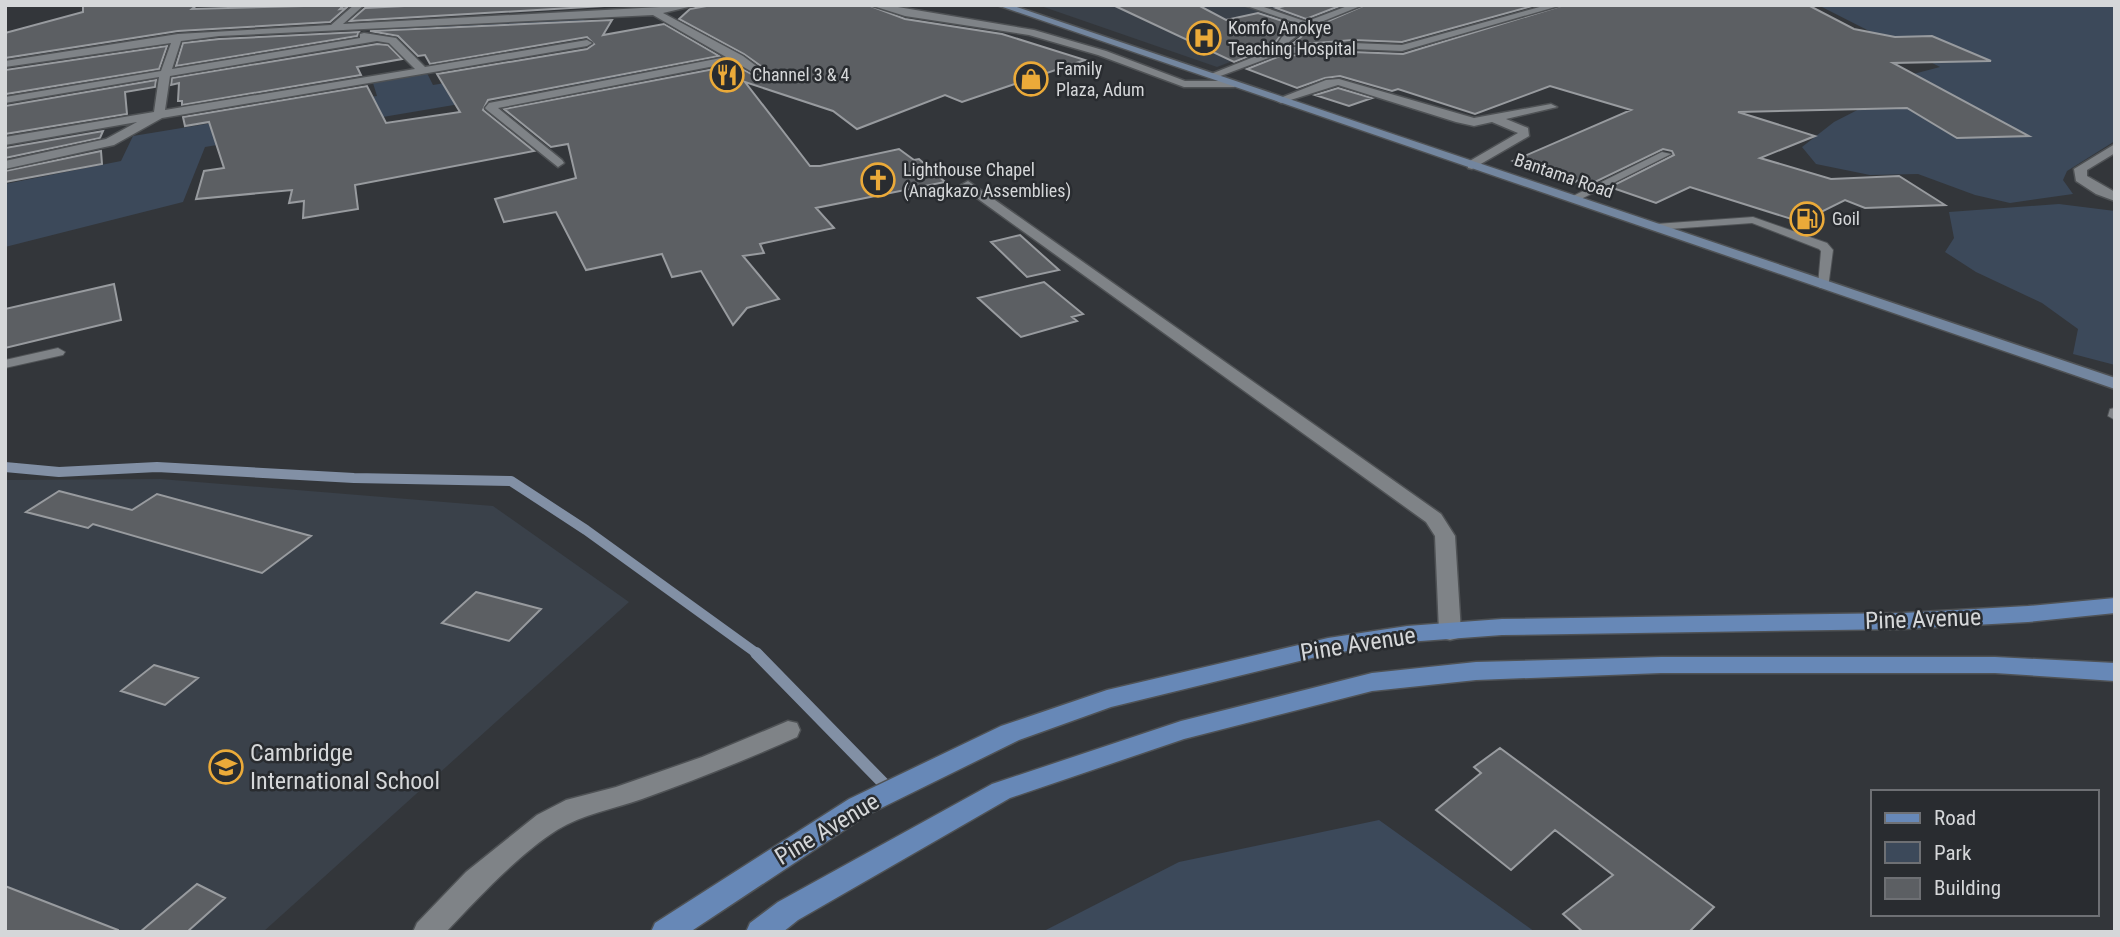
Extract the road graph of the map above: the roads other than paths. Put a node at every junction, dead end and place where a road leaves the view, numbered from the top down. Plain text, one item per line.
1 (360, 5) edge
2 (645, 5) edge
3 (693, 5) edge
4 (874, 5) edge
5 (1001, 5) edge
6 (1248, 5) edge
7 (1359, 5) edge
8 (1558, 5) edge
9 (654, 12) junction
10 (1308, 24) junction
11 (335, 26) junction
12 (351, 26) junction
13 (178, 37) junction
14 (376, 38) junction
15 (587, 43) dead end
16 (1278, 51) junction
17 (739, 58) junction
18 (5, 64) edge
19 (423, 71) junction
20 (758, 71) dead end
21 (165, 74) junction
22 (1211, 76) junction
23 (1234, 84) junction
24 (5, 100) edge
25 (1281, 100) junction
26 (1551, 107) dead end
27 (159, 115) junction
28 (1495, 119) junction
29 (5, 141) edge
30 (2115, 148) edge
31 (1667, 154) dead end
32 (558, 163) dead end
33 (5, 165) edge
34 (1472, 165) junction
35 (968, 185) dead end
36 (2115, 197) edge
37 (1573, 199) junction
38 (1656, 228) junction
39 (1824, 285) junction
40 (58, 352) dead end
41 (5, 365) edge
42 (2115, 384) edge
43 (2115, 605) edge
44 (1450, 632) junction
45 (2115, 672) edge
46 (788, 730) dead end
47 (427, 932) edge
48 (665, 932) edge
49 (760, 932) edge

1 - 11 street
2 - 9 street
3 - 9 street
4 - 23 street
5 - 22 main road, Bantama Road
6 - 10 street
7 - 10 street
8 - 16 street
9 - 12 street
9 - 17 street
10 - 16 street
11 - 12 street
11 - 13 street
12 - 14 street
13 - 18 street
13 - 21 street
14 - 19 street
14 - 21 street
15 - 19 street
16 - 22 street
17 - 20 street
17 - 32 street
19 - 27 street
21 - 24 street
21 - 27 street
22 - 23 main road, Bantama Road
23 - 25 main road, Bantama Road
25 - 28 street
25 - 34 main road, Bantama Road
26 - 28 street
27 - 29 street
27 - 33 street
28 - 34 street
30 - 36 street
31 - 37 lane
34 - 37 main road, Bantama Road
35 - 44 street
37 - 38 main road, Bantama Road
38 - 39 main road, Bantama Road
38 - 39 lane
39 - 42 main road, Bantama Road
40 - 41 lane
43 - 44 main road, Pine Avenue
44 - 48 main road, Pine Avenue
45 - 49 main road
46 - 47 street

